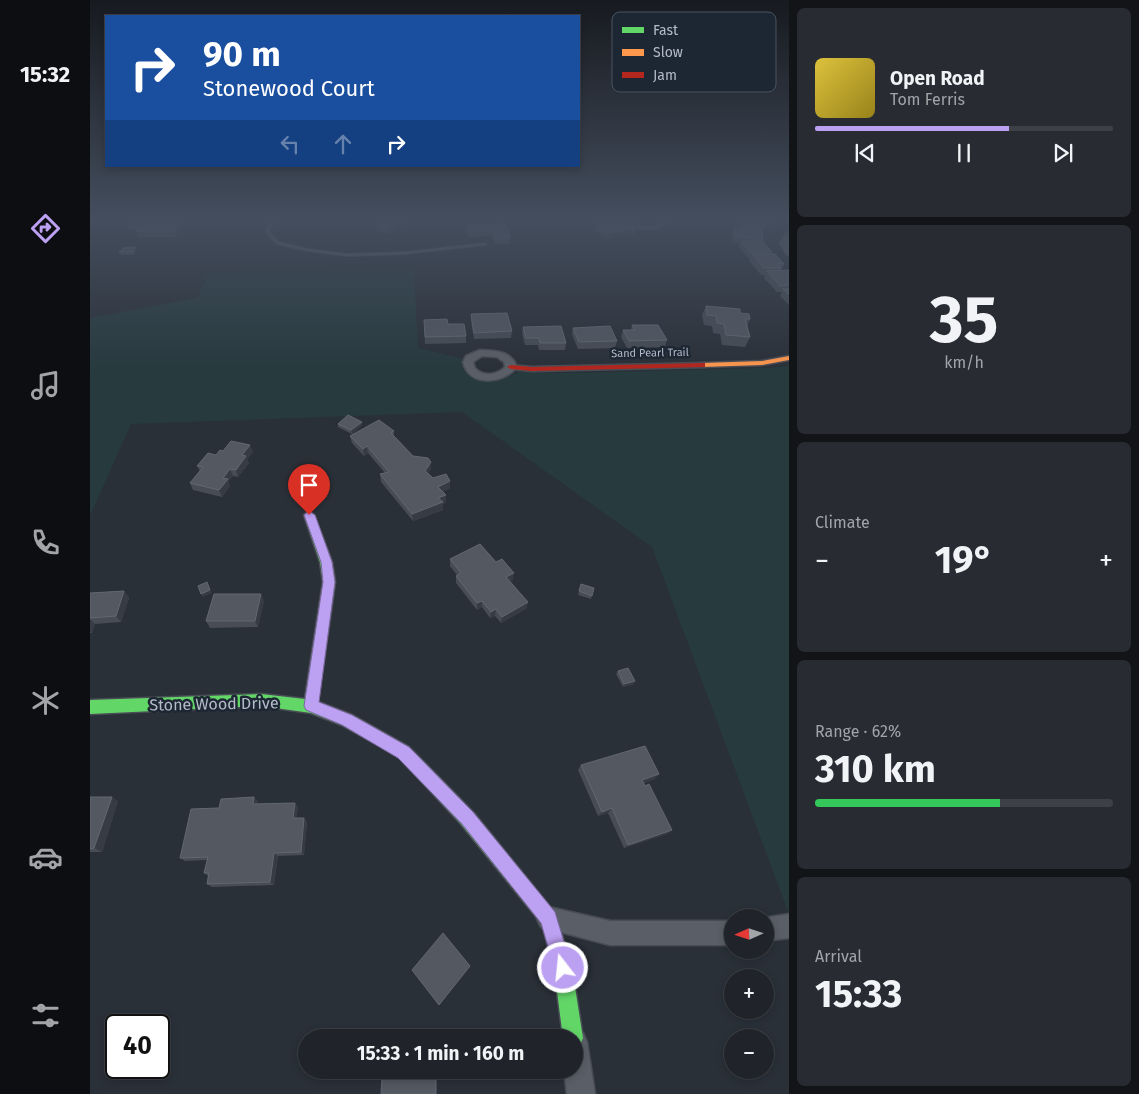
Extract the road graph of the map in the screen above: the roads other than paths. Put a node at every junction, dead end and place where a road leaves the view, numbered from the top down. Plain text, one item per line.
1 (789, 358) edge
2 (511, 367) dead end
3 (309, 515) dead end
4 (311, 706) junction
5 (90, 707) edge
6 (549, 919) junction
7 (789, 926) edge
8 (774, 928) edge
9 (724, 933) edge
10 (572, 1029) edge
11 (580, 1079) edge
12 (582, 1094) edge

1 - 2 street, Sand Pearl Trail
3 - 4 street
4 - 5 street, Stone Wood Drive
4 - 6 street, Stone Wood Drive
6 - 9 street
6 - 10 street, Stone Wood Drive
7 - 8 street
11 - 12 street

